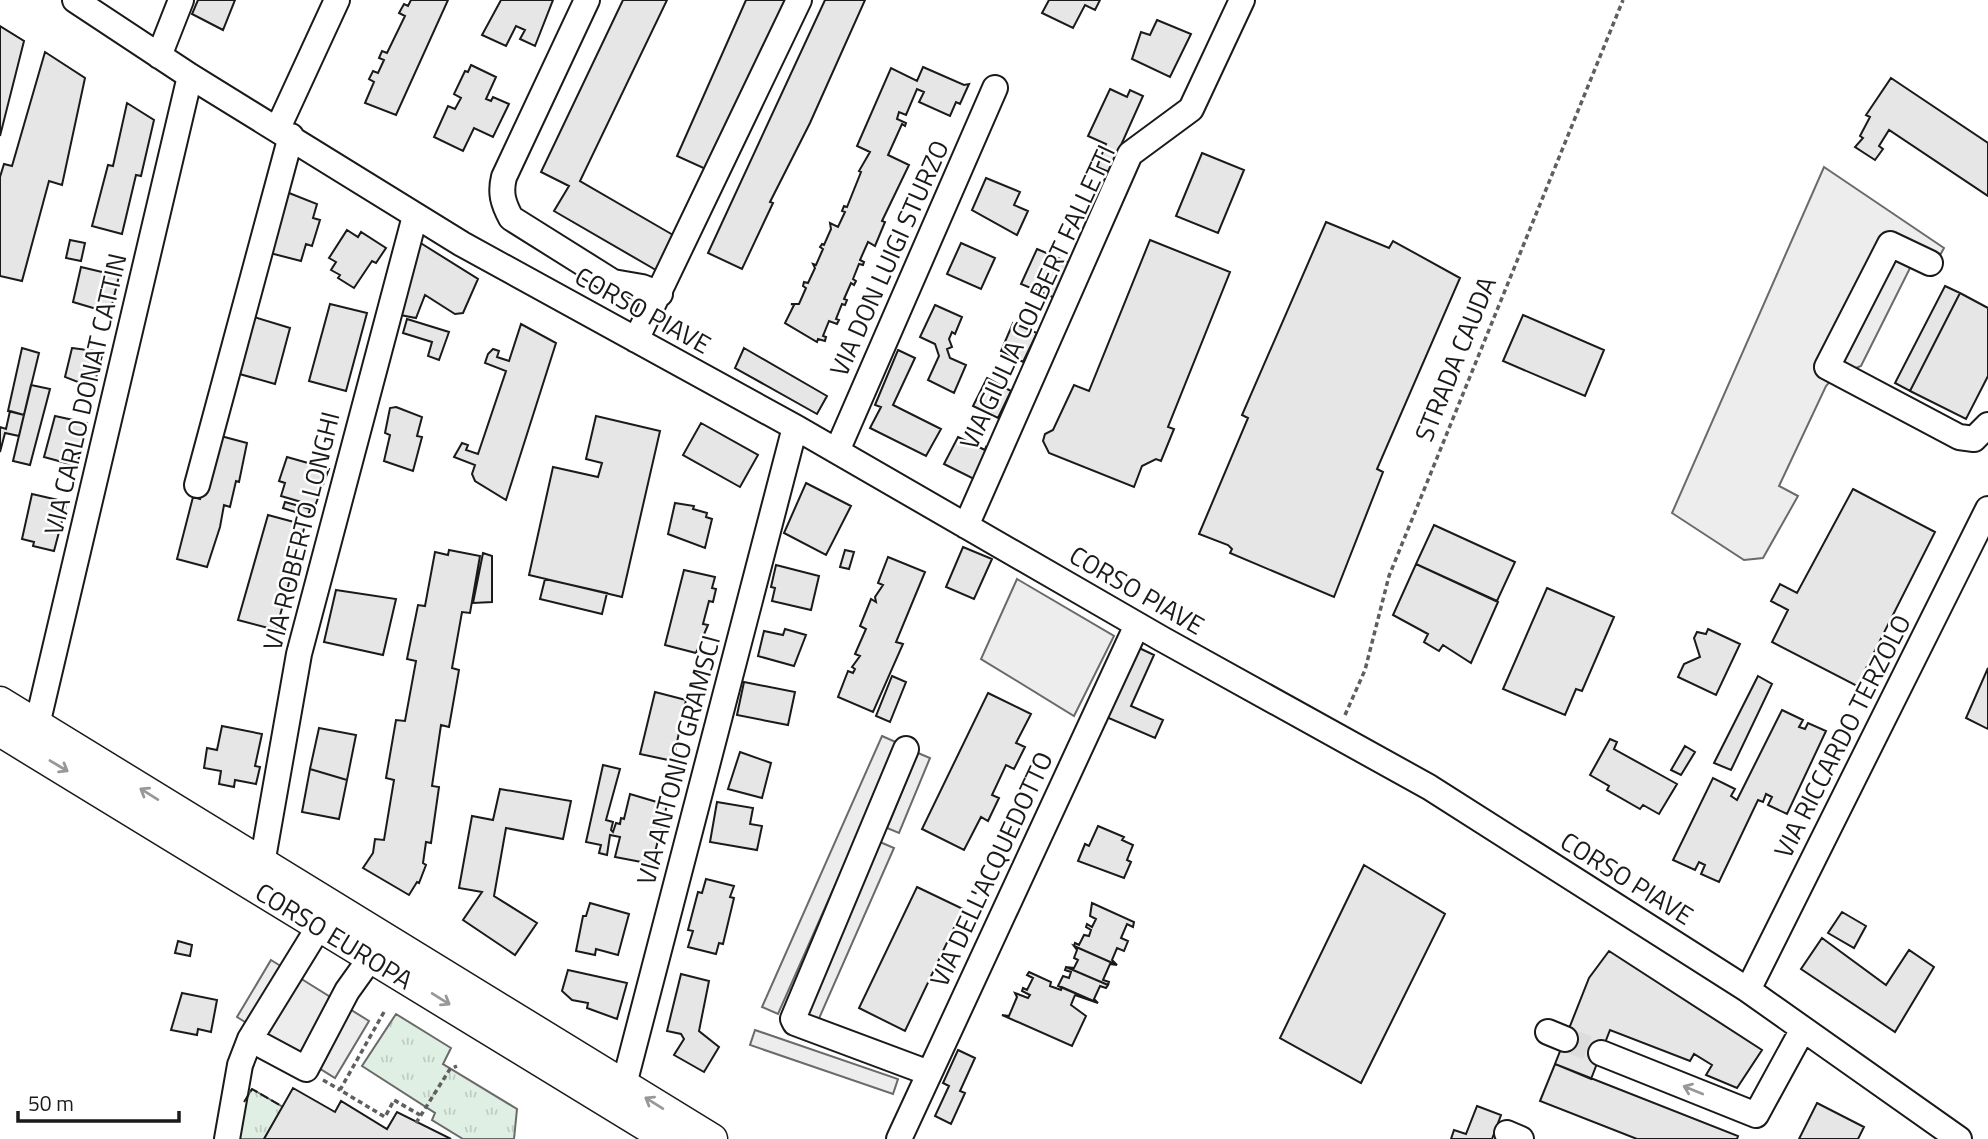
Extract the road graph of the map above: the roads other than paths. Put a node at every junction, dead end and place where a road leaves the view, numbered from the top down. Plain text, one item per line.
1 (75, 0) edge
2 (181, 0) edge
3 (337, 0) edge
4 (587, 0) edge
5 (799, 0) edge
6 (1242, 0) edge
7 (159, 56) junction
8 (190, 76) junction
9 (995, 88) dead end
10 (284, 132) junction
11 (415, 216) junction
12 (1930, 263) dead end
13 (660, 294) junction
14 (636, 340) junction
15 (1988, 425) edge
16 (795, 427) junction
17 (837, 451) junction
18 (197, 485) dead end
19 (1988, 509) edge
20 (966, 526) junction
21 (1137, 625) junction
22 (0, 702) edge
23 (37, 724) junction
24 (0, 731) edge
25 (906, 749) dead end
26 (262, 864) junction
27 (320, 925) junction
28 (372, 956) junction
29 (1748, 990) junction
30 (1803, 1029) junction
31 (250, 1040) junction
32 (1601, 1053) tunnel mouth
33 (929, 1073) junction
34 (618, 1095) junction
35 (1932, 1131) edge
36 (227, 1139) edge
37 (668, 1139) edge
38 (712, 1139) edge
39 (899, 1139) edge
40 (1959, 1139) edge

1 - 7 street, CORSO PIAVE
2 - 7 street
3 - 10 street
4 - 13 street
5 - 13 street
6 - 20 street, VIA GIULIA COLBERT FALLETTI
7 - 8 street, CORSO PIAVE
8 - 10 street, CORSO PIAVE
8 - 23 street, VIA CARLO DONAT CATTIN
9 - 17 street, VIA DON LUIGI STURZO
10 - 11 street, CORSO PIAVE
10 - 18 street
11 - 14 street, CORSO PIAVE
11 - 26 street, VIA ROBERTO LONGHI
12 - 15 street
13 - 14 street
14 - 16 street, CORSO PIAVE
16 - 17 street, CORSO PIAVE
16 - 34 street, VIA ANTONIO GRAMSCI
17 - 20 street, CORSO PIAVE
19 - 29 street, VIA RICCARDO TERZOLO
20 - 21 street, CORSO PIAVE
21 - 29 street, CORSO PIAVE
21 - 33 street, VIA DELL'ACQUEDOTTO
22 - 23 main road, CORSO EUROPA
26 -> 23 main road, CORSO EUROPA
24 -> 27 main road, CORSO EUROPA
25 - 33 street
26 - 34 main road, CORSO EUROPA
27 - 28 main road, CORSO EUROPA
27 - 31 street
28 - 31 street
28 -> 34 main road, CORSO EUROPA
29 - 30 street, CORSO PIAVE
30 -> 32 street
30 - 35 street, CORSO PIAVE
31 - 36 street
33 - 39 street, VIA DELL'ACQUEDOTTO
34 - 37 main road, CORSO EUROPA
38 -> 34 main road, CORSO EUROPA
35 - 40 street, CORSO PIAVE

